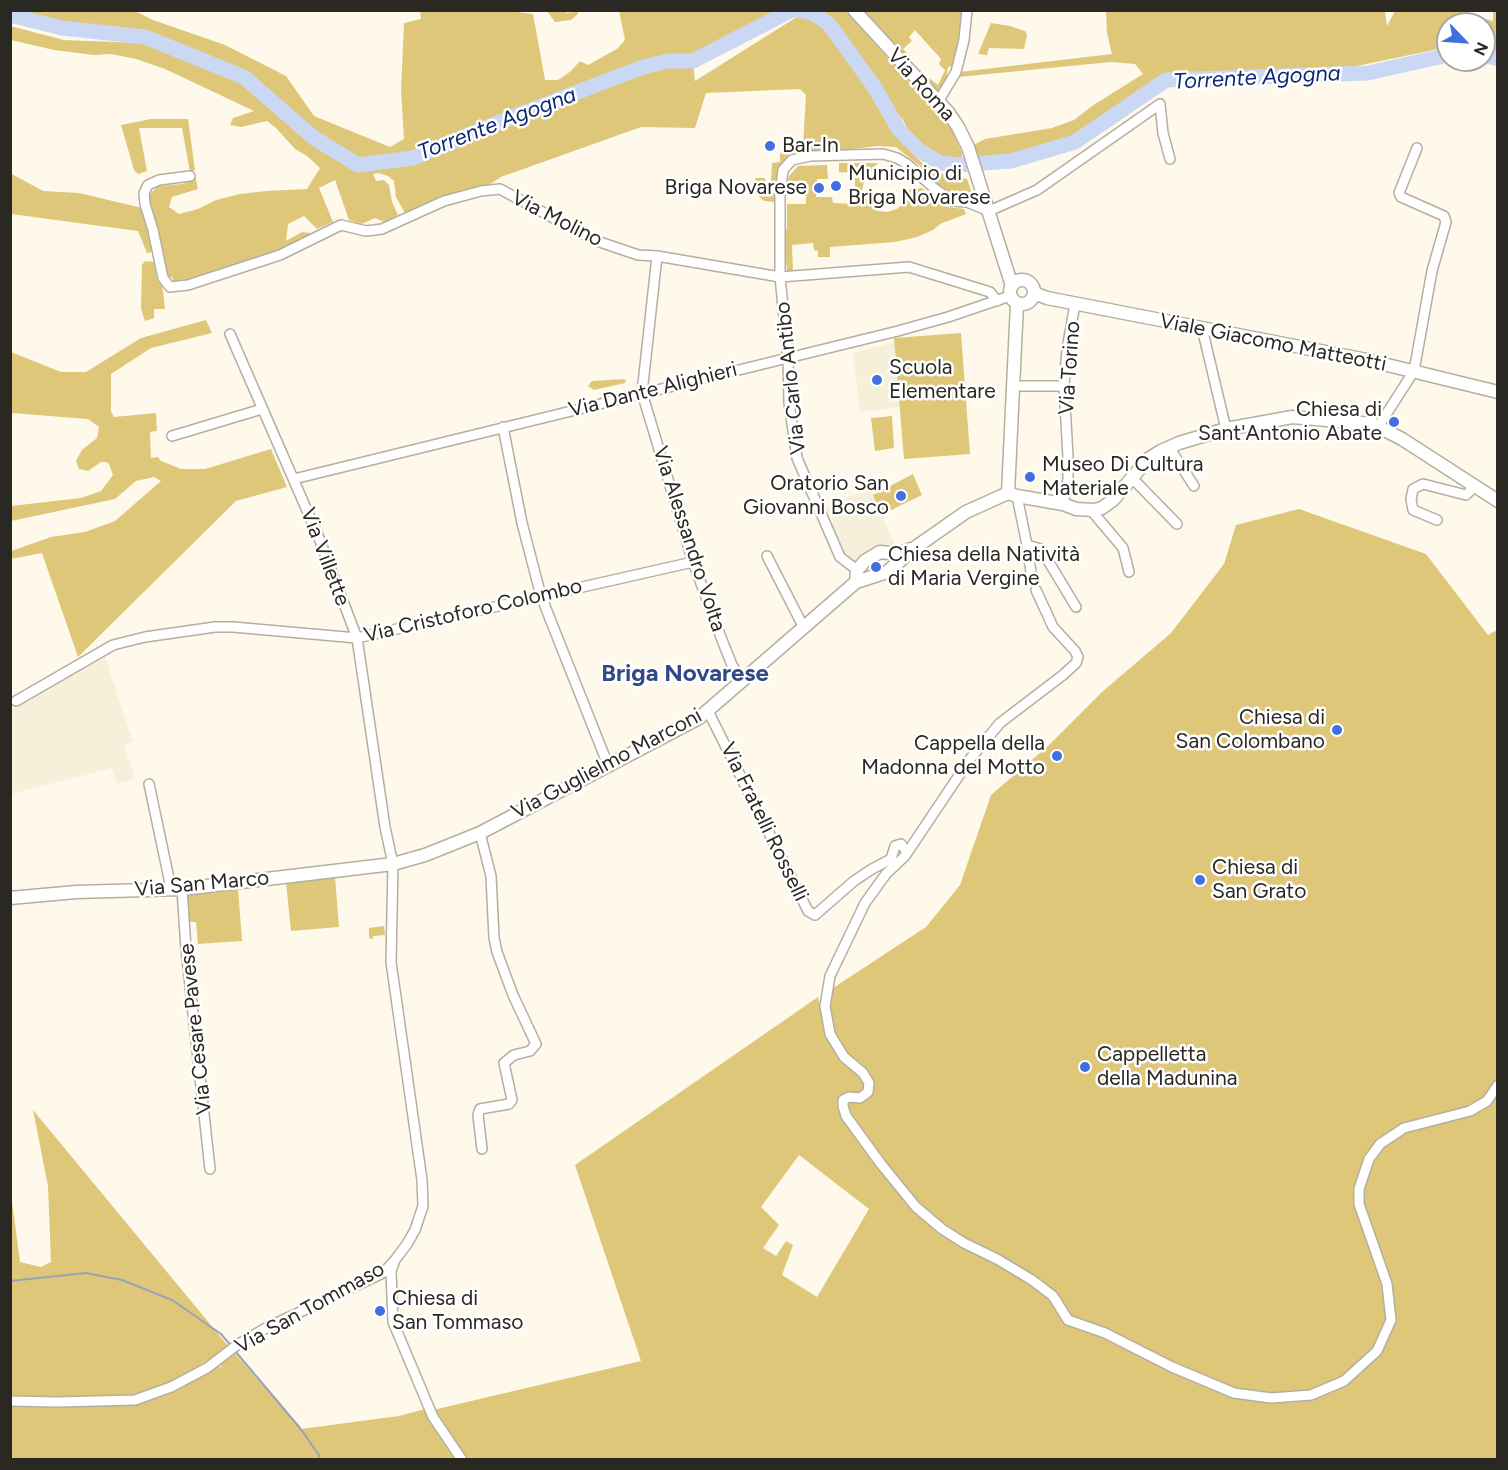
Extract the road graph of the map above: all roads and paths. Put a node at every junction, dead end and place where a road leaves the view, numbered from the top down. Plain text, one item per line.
1 (855, 10) edge
2 (967, 10) edge
3 (938, 102) junction
4 (1417, 148) dead end
5 (1170, 159) dead end
6 (190, 176) dead end
7 (989, 211) junction
8 (657, 256) junction
9 (780, 277) junction
10 (1014, 292) junction
11 (1033, 297) junction
12 (998, 301) junction
13 (1075, 304) junction
14 (1202, 328) junction
15 (230, 334) dead end
16 (788, 357) junction
17 (1414, 371) junction
18 (1012, 386) junction
19 (1064, 386) junction
20 (1497, 392) edge
21 (642, 393) junction
22 (262, 409) junction
23 (503, 427) junction
24 (1378, 427) junction
25 (1226, 429) junction
26 (172, 436) dead end
27 (1169, 447) junction
28 (294, 479) junction
29 (1133, 479) junction
30 (1194, 486) dead end
31 (1474, 487) junction
32 (1012, 494) junction
33 (1497, 501) edge
34 (1063, 504) junction
35 (1090, 510) junction
36 (1437, 520) dead end
37 (1177, 524) dead end
38 (1027, 545) junction
39 (916, 547) junction
40 (767, 556) dead end
41 (693, 562) junction
42 (1129, 572) dead end
43 (856, 576) junction
44 (1032, 579) dead end
45 (1036, 590) dead end
46 (541, 596) junction
47 (1076, 607) dead end
48 (804, 628) junction
49 (357, 638) junction
50 (743, 682) junction
51 (16, 701) dead end
52 (708, 711) junction
53 (608, 765) junction
54 (149, 784) dead end
55 (480, 832) junction
56 (907, 852) junction
57 (393, 864) junction
58 (177, 889) junction
59 (10, 898) edge
60 (1497, 1085) edge
61 (483, 1149) dead end
62 (210, 1169) dead end
63 (395, 1260) junction
64 (10, 1401) edge
65 (462, 1460) edge

1 - 3 street, Via Roma
2 - 3 street
3 - 7 street, Via Roma
4 - 17 street
5 - 7 street
6 - 8 street, Via Molino
7 - 9 street, Via Carlo Antibo
7 - 10 street, Via Roma
8 - 9 street, Via Molino
8 - 21 street
9 - 12 street, Via Molino
9 - 16 street, Via Carlo Antibo
10 - 11 street, Viale Giacomo Matteotti
10 - 11 street
10 - 12 street, Via Dante Alighieri
10 - 18 street, Via Roma
11 - 13 street, Viale Giacomo Matteotti
12 - 16 street, Via Dante Alighieri
13 - 14 street, Viale Giacomo Matteotti
13 - 19 street, Via Torino
14 - 17 street, Viale Giacomo Matteotti
14 - 25 street
15 - 22 street, Via Villette
16 - 21 street, Via Dante Alighieri
16 - 43 street, Via Carlo Antibo
17 - 20 street, Viale Giacomo Matteotti
17 - 24 street
18 - 19 street
18 - 32 street, Via Roma
19 - 34 street, Via Torino
21 - 23 street, Via Dante Alighieri
21 - 41 street, Via Alessandro Volta
22 - 26 street
22 - 28 street, Via Villette
23 - 28 street, Via Dante Alighieri
23 - 46 street
24 - 25 street
24 - 31 street
25 - 27 street
27 - 29 street
27 - 30 street
28 - 49 street, Via Villette
29 - 35 street
29 - 37 street
31 - 33 street
31 - 36 street
32 - 34 street
32 - 38 street
32 - 39 street, Via Guglielmo Marconi
34 - 35 street
35 - 42 street
38 - 44 street
38 - 47 street
39 - 43 street, Via Guglielmo Marconi
39 - 43 street, Via Guglielmo Marconi
40 - 48 street
41 - 46 street, Via Cristoforo Colombo
41 - 50 street, Via Alessandro Volta
43 - 48 street, Via Guglielmo Marconi
45 - 56 street
46 - 49 street, Via Cristoforo Colombo
46 - 53 street
48 - 50 street, Via Guglielmo Marconi
49 - 51 street, Via Cristoforo Colombo
49 - 57 street, Via Villette
50 - 52 street, Via Guglielmo Marconi
52 - 53 street, Via Guglielmo Marconi
52 - 56 street, Via Fratelli Rosselli
53 - 55 street, Via Guglielmo Marconi
54 - 58 street, Via Cesare Pavese
55 - 57 street, Via Guglielmo Marconi
55 - 61 street
56 - 60 street
57 - 58 street, Via San Marco
57 - 63 street, Via San Tommaso
58 - 59 street, Via San Marco
58 - 62 street, Via Cesare Pavese
63 - 64 street, Via San Tommaso
63 - 65 street

